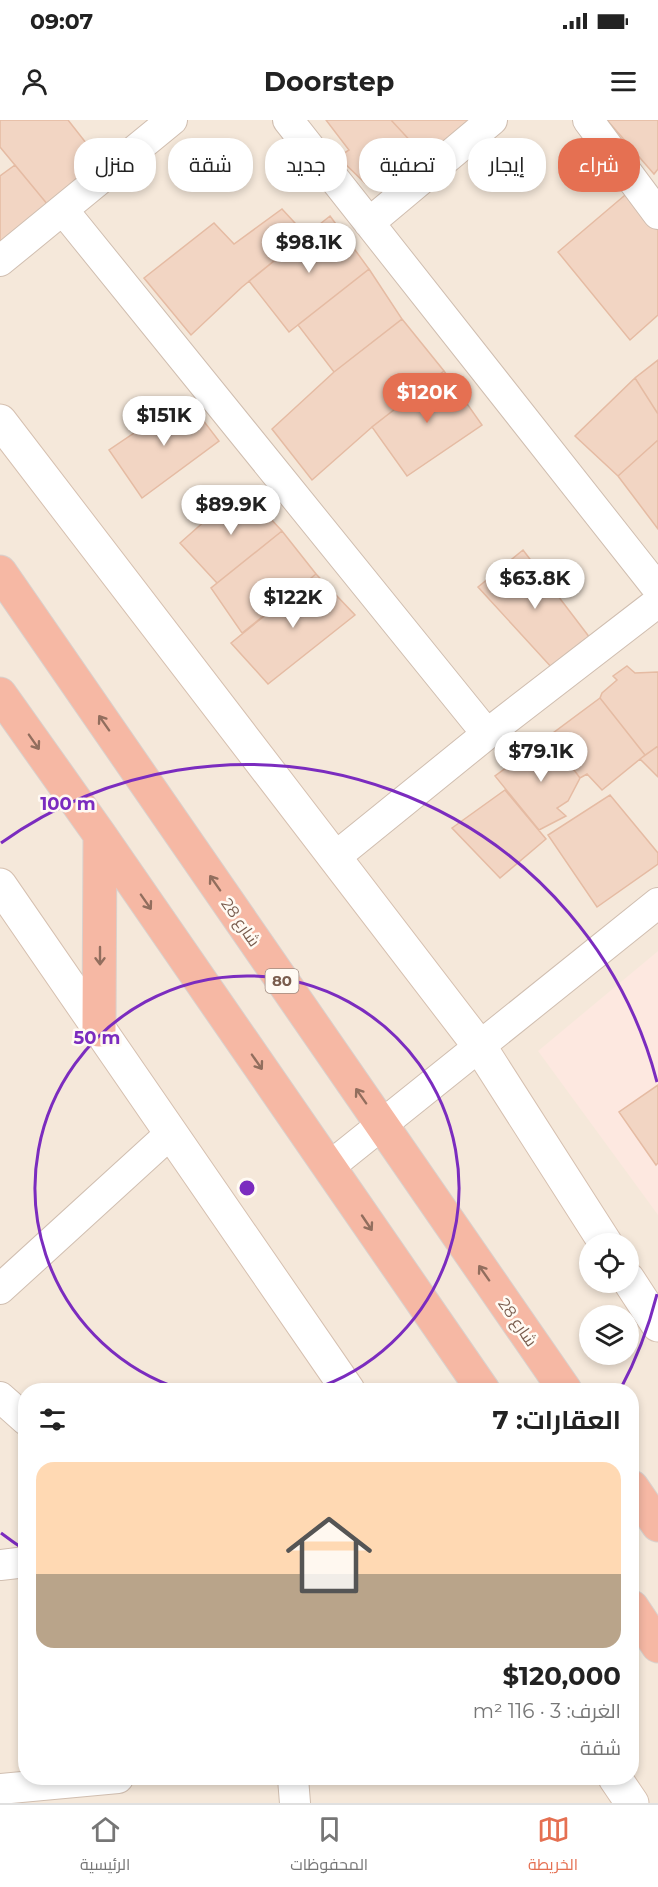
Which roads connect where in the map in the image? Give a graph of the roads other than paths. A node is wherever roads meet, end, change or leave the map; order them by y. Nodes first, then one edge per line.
1 (172, 120) edge
2 (288, 120) edge
3 (492, 120) edge
4 (588, 120) edge
5 (63, 210) junction
6 (658, 214) edge
7 (369, 223) junction
8 (0, 261) edge
9 (0, 420) edge
10 (0, 572) edge
11 (658, 589) edge
12 (658, 602) edge
13 (0, 694) edge
14 (488, 734) junction
15 (100, 835) junction
16 (334, 858) junction
17 (2, 891) edge
18 (658, 903) edge
19 (99, 1030) junction
20 (480, 1047) junction
21 (381, 1125) junction
22 (171, 1133) junction
23 (329, 1167) junction
24 (599, 1233) edge
25 (0, 1289) edge
26 (637, 1293) edge
27 (658, 1325) edge
28 (343, 1383) edge
29 (478, 1383) edge
30 (560, 1383) edge
31 (0, 1397) edge
32 (18, 1413) edge
33 (639, 1496) edge
34 (658, 1525) edge
35 (18, 1563) edge
36 (0, 1565) edge
37 (639, 1618) edge
38 (658, 1646) edge
39 (82, 1785) edge
40 (294, 1785) edge
41 (620, 1785) edge
42 (67, 1788) edge
43 (0, 1789) edge
44 (295, 1803) edge
45 (632, 1803) edge

1 - 5 street
2 - 7 street
3 - 7 street
4 - 6 street
5 - 8 street
5 - 14 street
7 - 11 street
9 - 16 main road
21 -> 10 highway, شارع 28 / 80
12 - 14 street
13 -> 15 highway
14 - 16 street
15 -> 19 highway
15 -> 23 highway
16 - 20 main road
17 - 19 main road
18 - 20 street
19 - 22 main road
20 - 21 street
20 - 24 main road
21 - 23 street
30 -> 21 highway, شارع 28 / 80
22 - 25 street
22 - 28 main road
23 -> 29 highway
26 - 27 main road
31 - 32 street
33 - 34 highway
35 - 36 street
37 - 38 highway
39 - 42 street
40 - 44 street
41 - 45 main road
42 - 43 street

